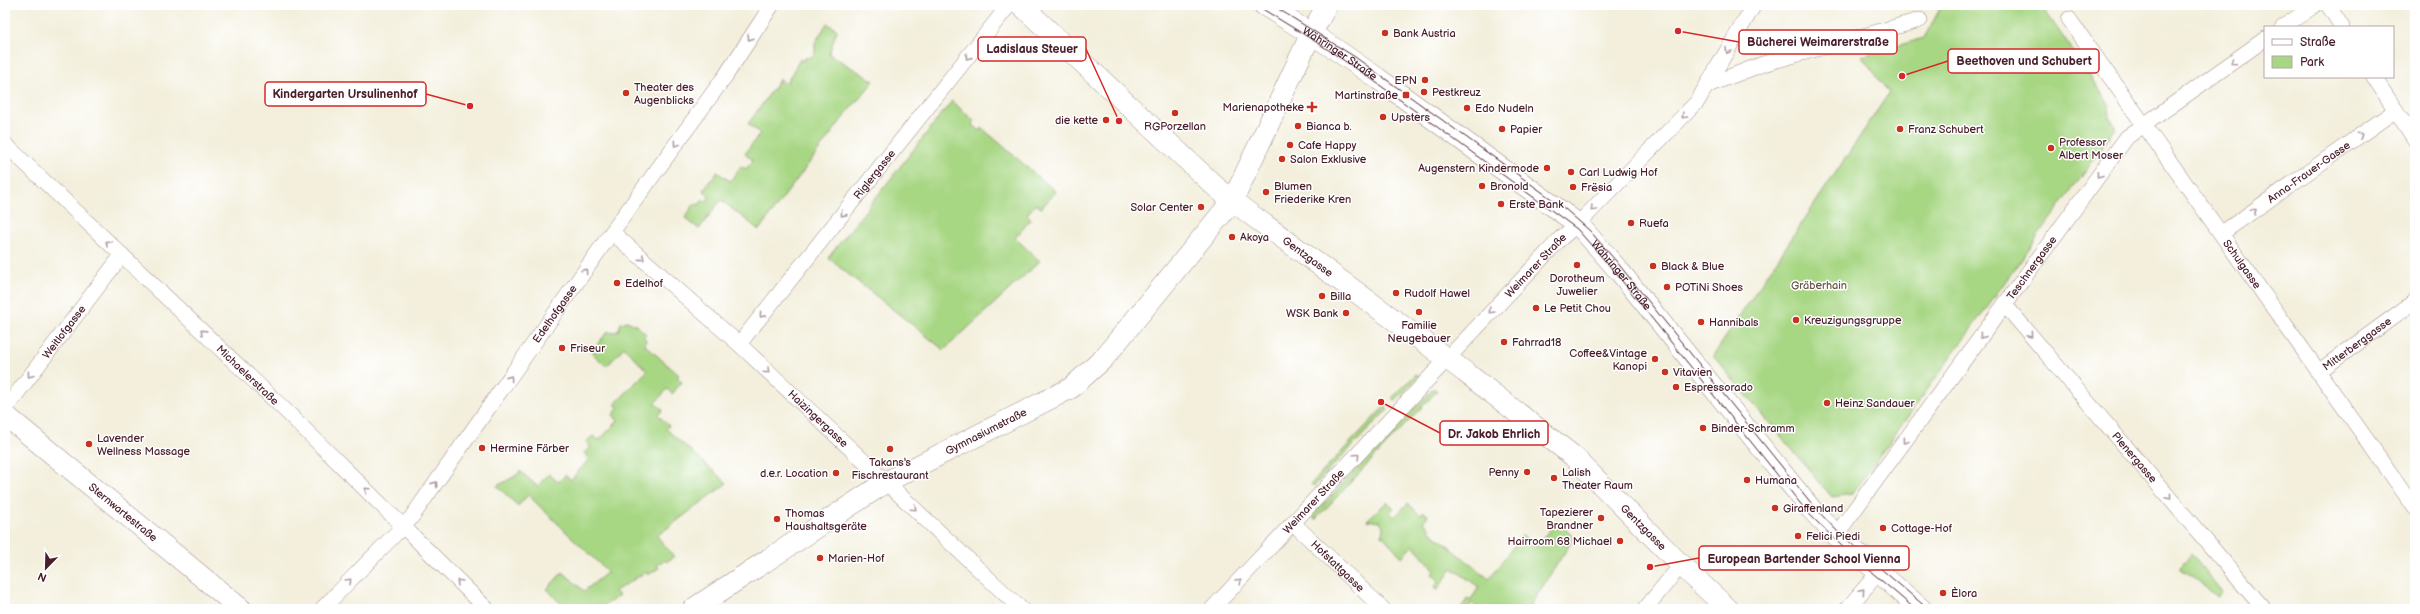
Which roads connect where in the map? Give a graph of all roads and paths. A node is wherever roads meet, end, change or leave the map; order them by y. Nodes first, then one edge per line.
1 (772, 5) edge
2 (1009, 5) edge
3 (1021, 5) edge
4 (1264, 5) edge
5 (1327, 5) edge
6 (1754, 5) edge
7 (2315, 5) edge
8 (2328, 5) edge
9 (2069, 19) dead end
10 (1920, 20) dead end
11 (2284, 26) edge
12 (2341, 26) edge
13 (1311, 34) junction
14 (2264, 41) edge
15 (2375, 78) edge
16 (1708, 85) junction
17 (2396, 110) junction
18 (2143, 125) junction
19 (2415, 140) edge
20 (5, 144) edge
21 (1233, 200) junction
22 (1578, 224) junction
23 (612, 232) junction
24 (2222, 233) junction
25 (122, 255) junction
26 (2415, 301) edge
27 (2005, 305) junction
28 (739, 344) junction
29 (1448, 359) junction
30 (2318, 372) junction
31 (5, 408) edge
32 (5, 415) edge
33 (886, 482) junction
34 (2415, 508) edge
35 (1293, 523) junction
36 (404, 526) junction
37 (1836, 535) junction
38 (1681, 565) junction
39 (1878, 573) junction
40 (706, 606) edge
41 (241, 609) edge
42 (322, 609) edge
43 (487, 609) edge
44 (1021, 609) edge
45 (1212, 609) edge
46 (1383, 609) edge
47 (1645, 609) edge
48 (1728, 609) edge
49 (1847, 609) edge
50 (1921, 609) edge
51 (2264, 609) edge

1 -> 23 street, Edelhofgasse
2 -> 28 street, Riglergasse
3 - 21 main road, Gentzgasse
4 - 13 main road, Währinger Straße
5 - 13 main road
6 -> 16 street, Weimarer Straße
7 - 11 street
8 - 12 street
9 - 18 street, Schulgasse
10 - 16 street
13 - 21 main road
13 - 22 main road, Währinger Straße
14 -> 18 street, Teschnergasse
15 - 17 street
16 -> 22 street, Weimarer Straße
17 - 19 street
24 -> 17 street, Anna-Frauer-Gasse
18 - 24 street, Schulgasse
18 -> 27 street, Teschnergasse
25 -> 20 street, Michaelerstraße
21 - 29 main road, Gentzgasse
21 - 33 main road, Gymnasiumstraße
22 -> 29 street, Weimarer Straße
22 - 37 main road, Währinger Straße
23 -> 28 street, Haizingergasse
36 -> 23 street, Edelhofgasse
24 - 30 street, Schulgasse
25 -> 31 street, Weitlofgasse
36 -> 25 street, Michaelerstraße
26 - 30 street, Mitterberggasse
27 -> 37 street, Teschnergasse
27 -> 51 street, Plenergasse
28 -> 33 street, Haizingergasse
35 -> 29 street, Weimarer Straße
29 - 38 main road, Gentzgasse
30 - 34 street, Schulgasse
32 - 41 main road, Sternwartestraße
33 - 40 main road, Gymnasiumstraße
33 -> 44 street, Haizingergasse
45 -> 35 street, Weimarer Straße
35 - 46 street, Hofstattgasse
42 -> 36 street, Edelhofgasse
43 -> 36 street, Michaelerstraße
37 - 39 main road, Währinger Straße
38 - 47 street
38 - 48 main road, Gentzgasse
49 -> 39 street
39 - 50 main road, Währinger Straße

